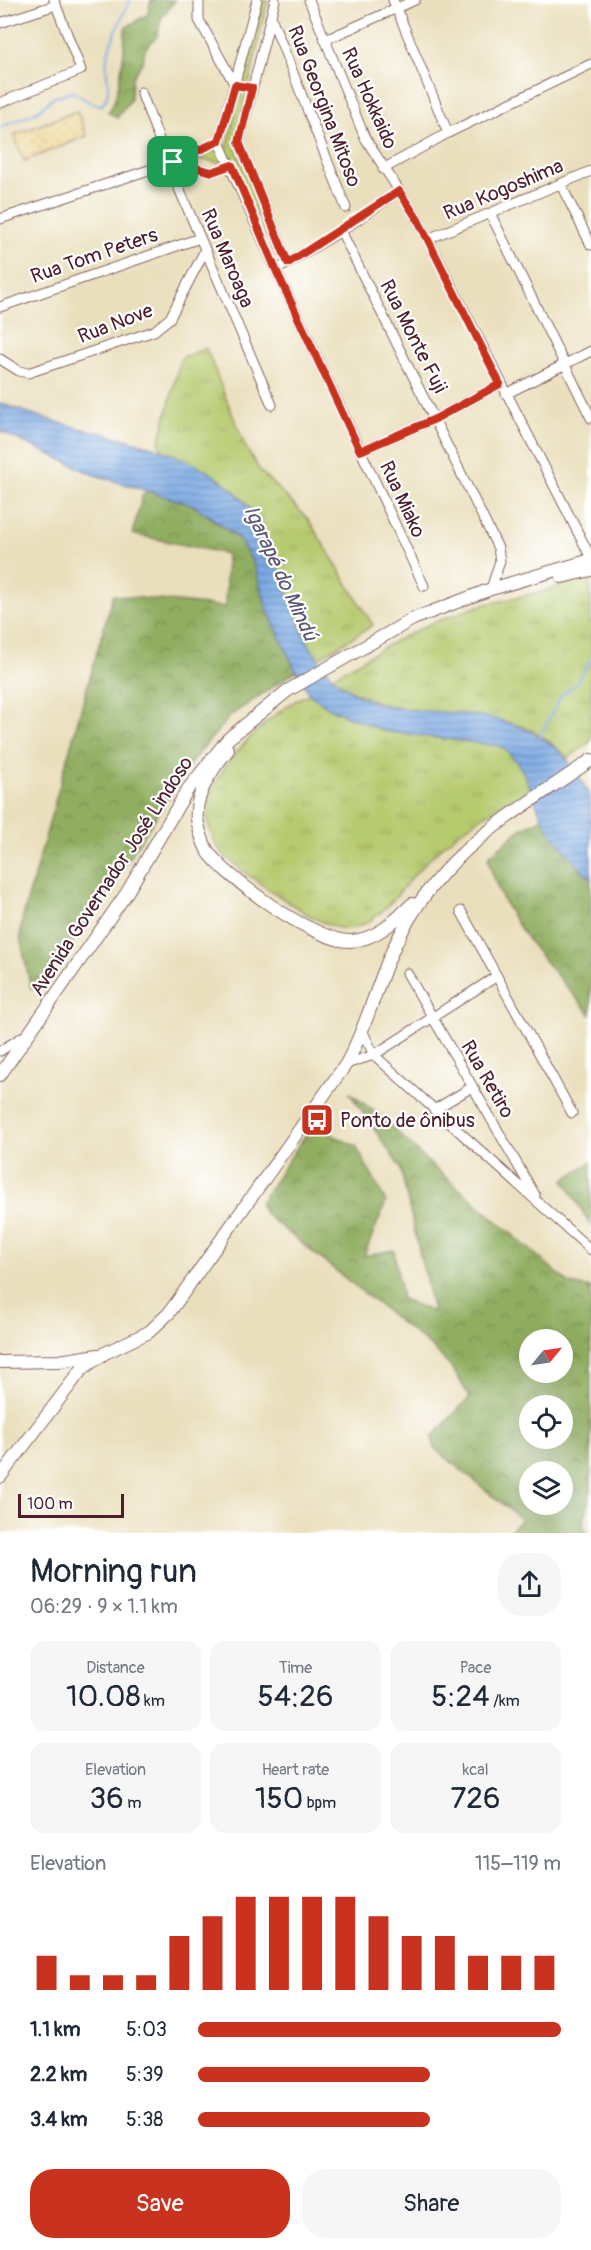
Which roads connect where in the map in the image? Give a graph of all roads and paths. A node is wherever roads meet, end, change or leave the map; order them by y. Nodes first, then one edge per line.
1 (199, 0) edge
2 (257, 0) edge
3 (275, 0) edge
4 (309, 0) edge
5 (415, 0) edge
6 (55, 3) edge
7 (395, 4) edge
8 (271, 17) junction
9 (0, 23) edge
10 (325, 40) junction
11 (591, 64) edge
12 (235, 85) junction
13 (252, 88) junction
14 (141, 92) dead end
15 (0, 103) edge
16 (448, 133) junction
17 (219, 141) junction
18 (170, 162) junction
19 (232, 165) junction
20 (383, 169) junction
21 (591, 171) edge
22 (561, 185) junction
23 (399, 191) junction
24 (346, 208) dead end
25 (490, 215) junction
26 (0, 219) edge
27 (341, 231) junction
28 (200, 238) junction
29 (428, 239) junction
30 (591, 245) edge
31 (205, 250) junction
32 (288, 263) junction
33 (276, 270) junction
34 (0, 307) edge
35 (591, 351) edge
36 (0, 359) edge
37 (565, 364) junction
38 (500, 384) junction
39 (506, 394) junction
40 (272, 405) dead end
41 (591, 418) edge
42 (435, 419) junction
43 (360, 451) junction
44 (590, 553) edge
45 (591, 570) edge
46 (537, 576) junction
47 (424, 586) dead end
48 (491, 589) junction
49 (260, 711) junction
50 (591, 760) edge
51 (428, 888) junction
52 (461, 911) dead end
53 (407, 974) dead end
54 (497, 976) junction
55 (432, 1017) junction
56 (31, 1032) junction
57 (363, 1032) junction
58 (0, 1051) edge
59 (374, 1055) junction
60 (346, 1064) junction
61 (0, 1075) edge
62 (472, 1087) junction
63 (434, 1110) junction
64 (572, 1113) dead end
65 (539, 1202) junction
66 (591, 1250) edge
67 (105, 1353) junction
68 (2, 1362) edge
69 (0, 1478) edge

1 - 12 street
2 - 12 street
3 - 8 street
4 - 10 street, Rua Hokkaido
5 - 7 street
6 - 9 street
6 - 15 street
7 - 10 street
7 - 16 street
8 - 13 street
8 - 24 street, Rua Georgina Mitoso
10 - 20 street, Rua Hokkaido
11 - 16 street
12 - 13 street
12 - 17 street
13 - 32 street
14 - 18 street, Rua Maroaga
16 - 20 street
17 - 18 street
17 - 19 street, Rua Miako
18 - 19 street
18 - 26 street
18 - 28 street, Rua Maroaga
19 - 33 street, Rua Miako
20 - 23 street, Rua Hokkaido
21 - 22 street, Rua Kogoshima
22 - 25 street, Rua Kogoshima
22 - 30 street
23 - 27 street
23 - 29 street, Rua Hokkaido
25 - 29 street, Rua Kogoshima
25 - 37 street
27 - 32 street
27 - 42 street, Rua Monte Fuji
28 - 31 street, Rua Maroaga
28 - 34 street, Rua Tom Peters
29 - 38 street, Rua Hokkaido
31 - 36 street, Rua Nove
31 - 40 street, Rua Maroaga
32 - 33 street
33 - 43 street, Rua Miako
35 - 37 street
37 - 39 street
37 - 41 street
38 - 39 street, Rua Hokkaido
38 - 42 street
39 - 44 street, Rua Hokkaido
42 - 43 street
42 - 48 street, Rua Monte Fuji
43 - 47 street, Rua Miako
44 - 46 main road, Avenida Governador José Lindoso
45 - 46 main road
46 - 48 main road, Avenida Governador José Lindoso
48 - 49 main road, Avenida Governador José Lindoso
49 - 51 main road
49 - 56 main road, Avenida Governador José Lindoso
50 - 51 main road
51 - 57 main road
52 - 54 street
53 - 55 street, Rua Retiro
54 - 55 street
54 - 64 street
55 - 59 street
55 - 62 street, Rua Retiro
56 - 58 street
56 - 61 main road, Avenida Governador José Lindoso
57 - 59 street
57 - 60 main road
59 - 60 street
59 - 63 street
60 - 67 main road
62 - 63 street
62 - 65 street, Rua Retiro
63 - 65 street
65 - 66 street
67 - 68 main road
67 - 69 main road

